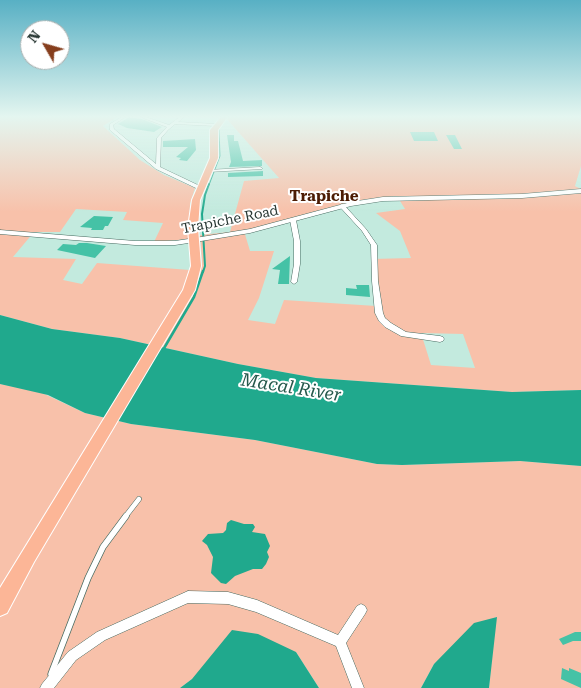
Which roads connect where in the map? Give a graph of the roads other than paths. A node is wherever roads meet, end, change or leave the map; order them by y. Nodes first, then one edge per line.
1 (135, 148) edge
2 (157, 148) edge
3 (214, 148) edge
4 (158, 168) junction
5 (260, 168) dead end
6 (208, 170) junction
7 (200, 188) junction
8 (581, 191) edge
9 (342, 206) junction
10 (293, 220) junction
11 (0, 232) edge
12 (195, 240) junction
13 (294, 282) dead end
14 (440, 339) dead end
15 (139, 499) dead end
16 (0, 606) edge
17 (360, 610) dead end
18 (340, 642) junction
19 (46, 688) edge
20 (358, 688) edge

1 - 4 street
2 - 4 street
3 - 6 highway
4 - 7 street
5 - 6 street
6 - 7 highway
7 - 12 highway
8 - 9 street, Trapiche Road
9 - 10 street, Trapiche Road
9 - 14 street
10 - 12 street, Trapiche Road
10 - 13 street
11 - 12 street, Trapiche Road
12 - 16 highway
15 - 19 lane
17 - 18 street
18 - 19 street
18 - 20 street

